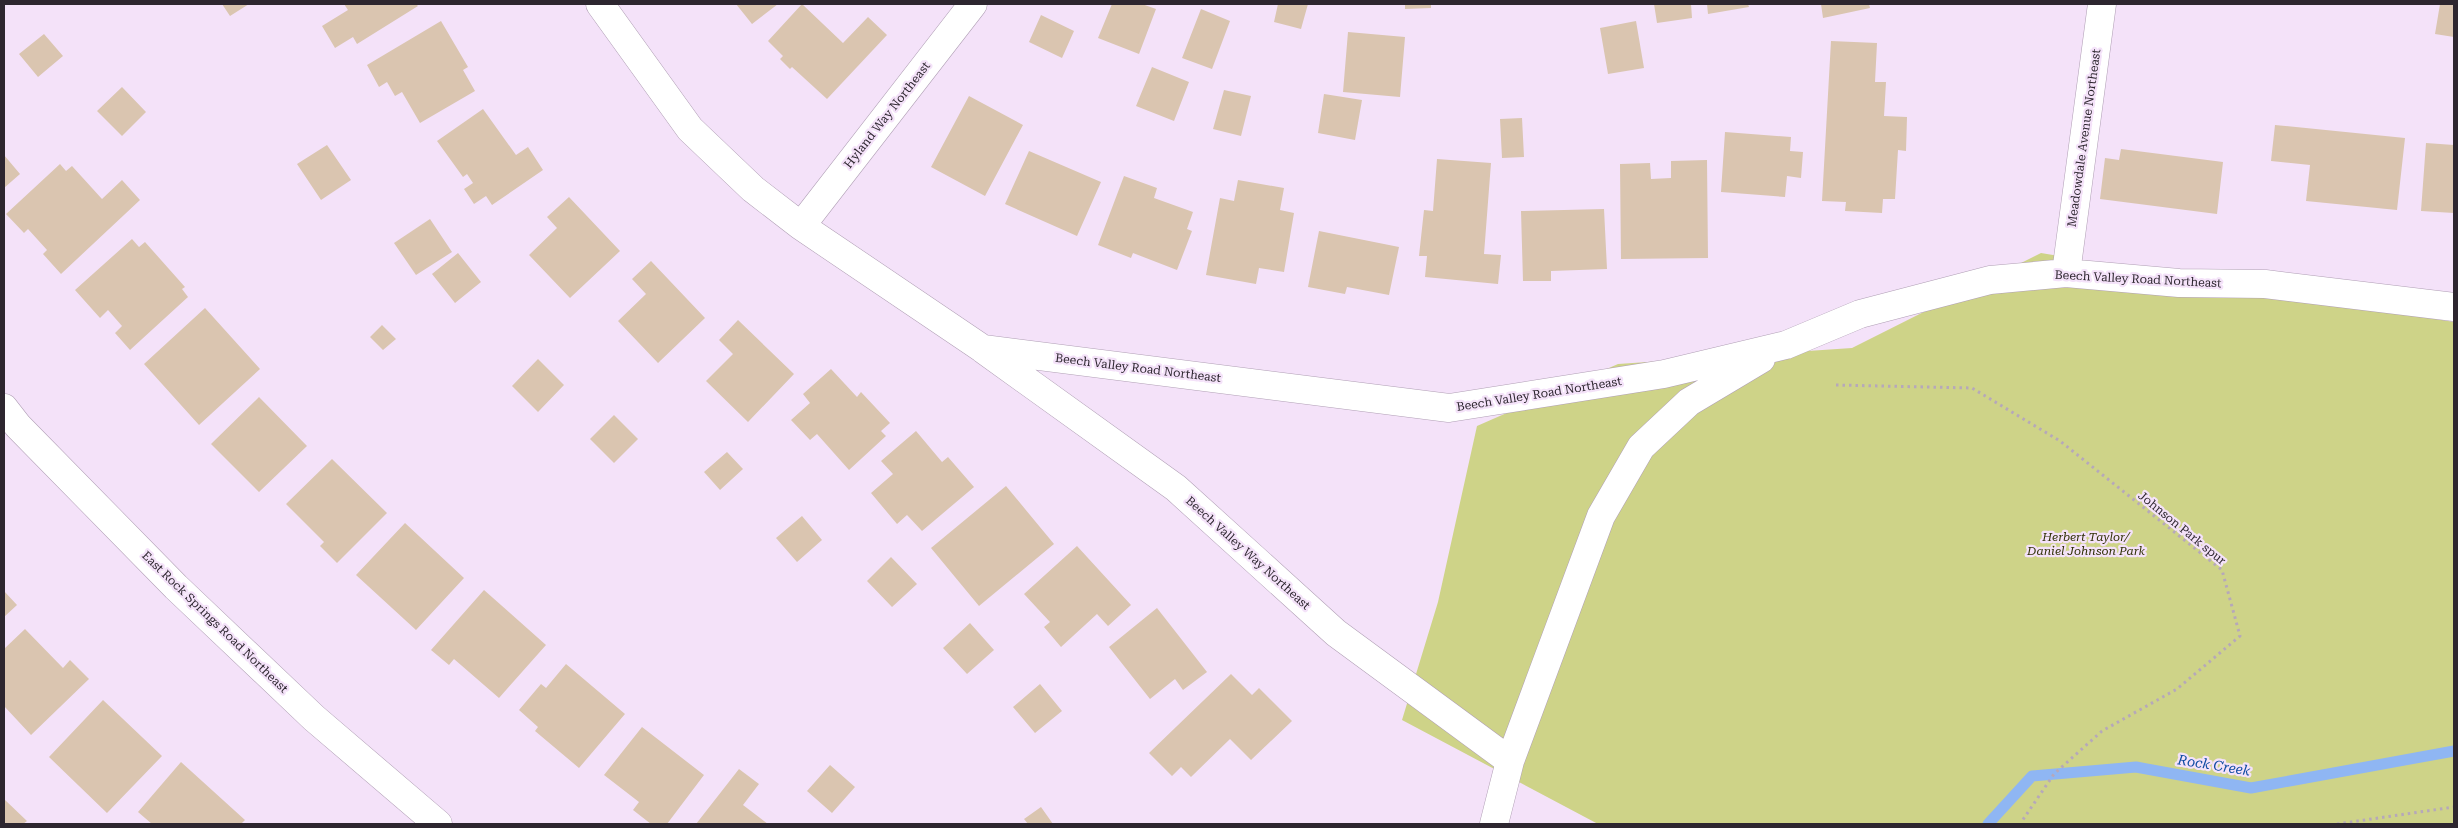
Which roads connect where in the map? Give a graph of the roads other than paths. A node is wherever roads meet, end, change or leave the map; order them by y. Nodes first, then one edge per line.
1 (600, 4) edge
2 (973, 4) edge
3 (2102, 4) edge
4 (801, 226) junction
5 (2066, 273) junction
6 (2454, 307) edge
7 (1786, 345) junction
8 (983, 349) junction
9 (4, 408) edge
10 (1510, 760) junction
11 (438, 824) edge
12 (1494, 824) edge

1 - 4 street, Beech Valley Road Northeast
2 - 4 street, Hyland Way Northeast
3 - 5 street, Meadowdale Avenue Northeast
4 - 8 street, Beech Valley Road Northeast
5 - 6 street, Beech Valley Road Northeast
5 - 7 street, Beech Valley Road Northeast
7 - 8 street, Beech Valley Road Northeast
7 - 10 street
8 - 10 street, Beech Valley Way Northeast
9 - 11 street, East Rock Springs Road Northeast
10 - 12 street

